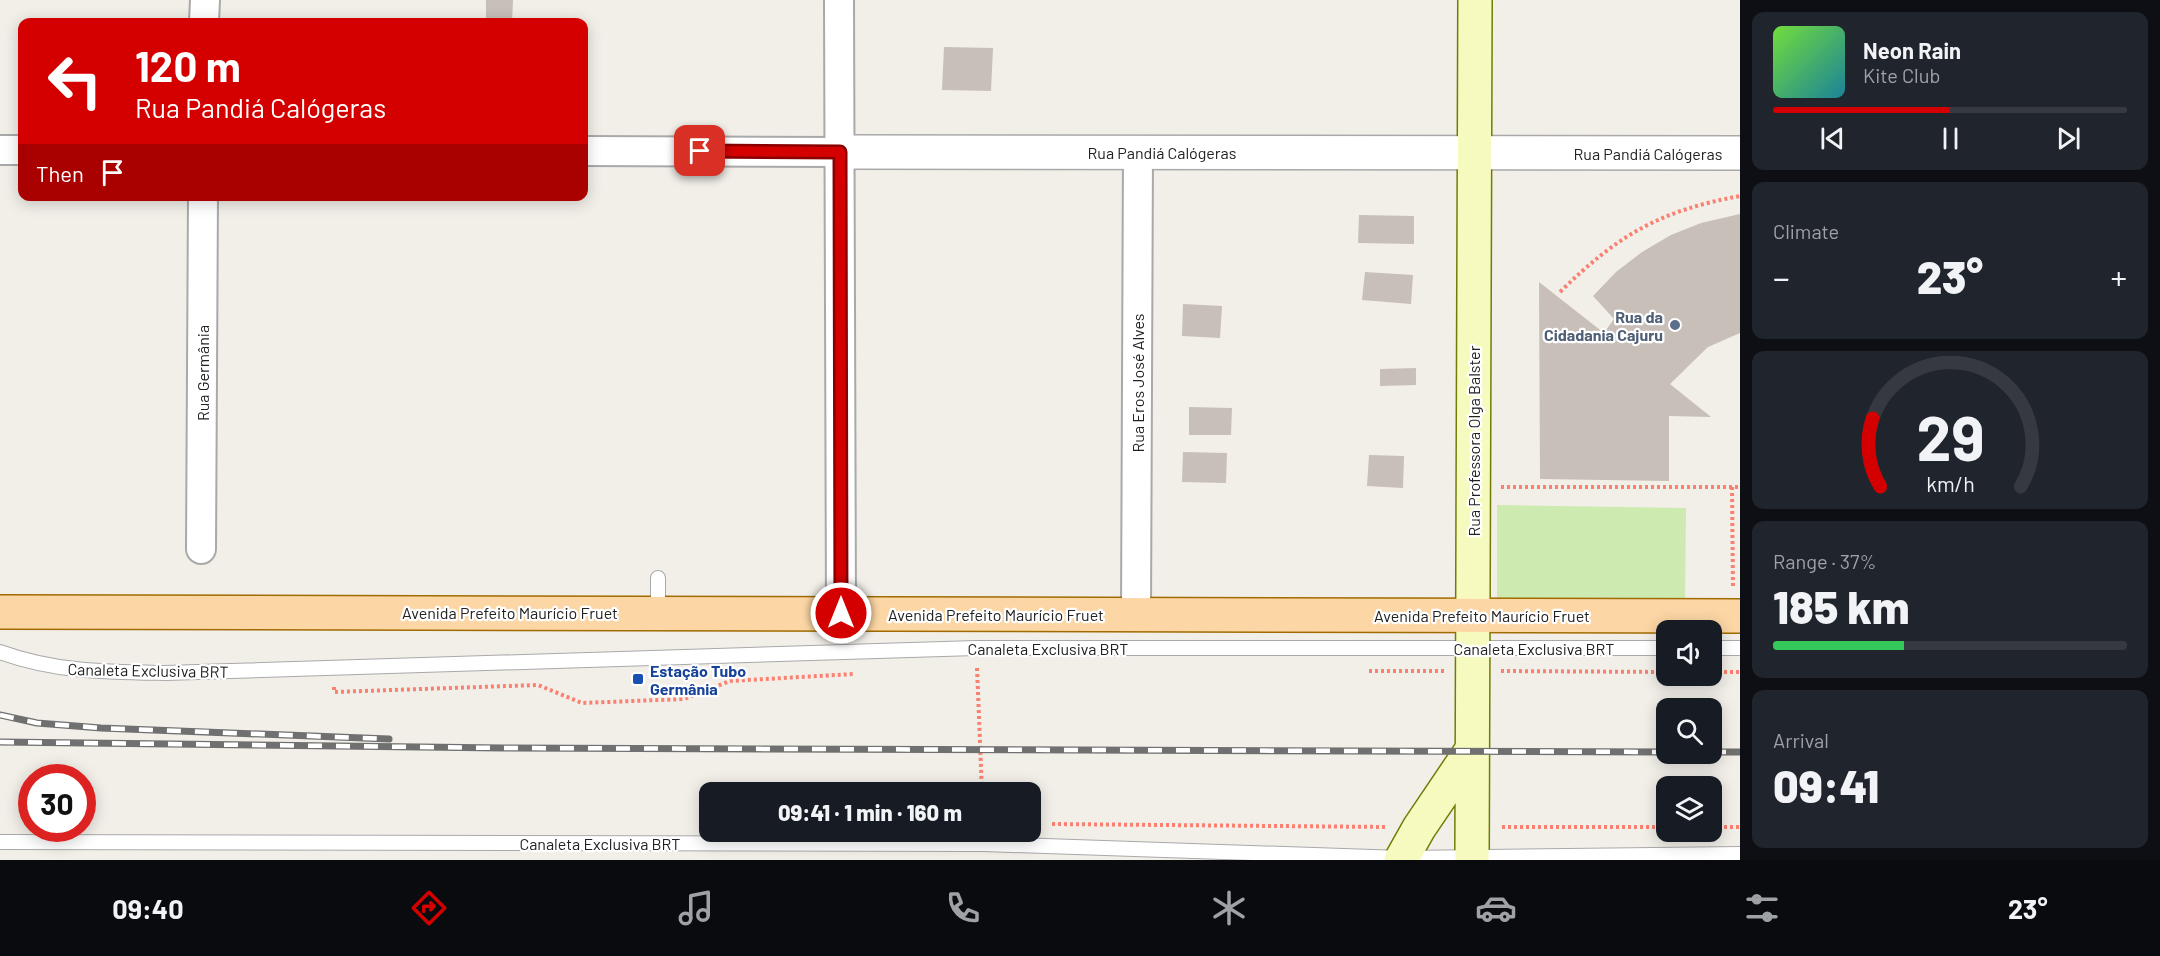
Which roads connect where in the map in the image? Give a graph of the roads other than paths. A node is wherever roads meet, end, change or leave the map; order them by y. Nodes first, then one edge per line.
1 (205, 0) edge
2 (839, 0) edge
3 (1475, 0) edge
4 (204, 18) edge
5 (0, 150) edge
6 (18, 150) edge
7 (588, 151) edge
8 (840, 152) junction
9 (1138, 152) junction
10 (1474, 153) junction
11 (1740, 153) edge
12 (203, 201) edge
13 (201, 549) dead end
14 (658, 578) dead end
15 (8, 610) edge
16 (658, 613) junction
17 (841, 613) junction
18 (1136, 614) junction
19 (1473, 615) junction
20 (1736, 616) edge
21 (1722, 648) edge
22 (1740, 648) edge
23 (1656, 649) edge
24 (0, 651) edge
25 (1473, 659) junction
26 (1472, 751) junction
27 (0, 842) edge
28 (1472, 848) edge
29 (1740, 854) edge
30 (1401, 859) edge

1 - 4 street
2 - 8 street
3 - 10 main road, Rua Professora Olga Balster
5 - 6 street
7 - 8 street, Rua Pandiá Calógeras
8 - 9 street, Rua Pandiá Calógeras
8 - 17 street
9 - 10 street, Rua Pandiá Calógeras
9 - 18 street, Rua Eros José Alves
10 - 11 street, Rua Pandiá Calógeras
10 - 19 main road, Rua Professora Olga Balster
12 - 13 street, Rua Germânia
14 - 16 lane
15 - 16 main road, Avenida Prefeito Maurício Fruet
16 - 17 main road, Avenida Prefeito Maurício Fruet
17 - 18 main road, Avenida Prefeito Maurício Fruet
18 - 19 main road, Avenida Prefeito Maurício Fruet
19 - 20 main road, Avenida Prefeito Maurício Fruet
19 - 25 main road, Rua Professora Olga Balster
21 - 22 lane
23 - 25 lane, Canaleta Exclusiva BRT
24 - 25 lane, Canaleta Exclusiva BRT
25 - 26 main road, Rua Professora Olga Balster
26 - 28 main road, Rua Professora Olga Balster
26 - 30 main road
27 - 30 lane, Canaleta Exclusiva BRT
28 - 29 lane, Canaleta Exclusiva BRT
28 - 30 lane, Canaleta Exclusiva BRT

